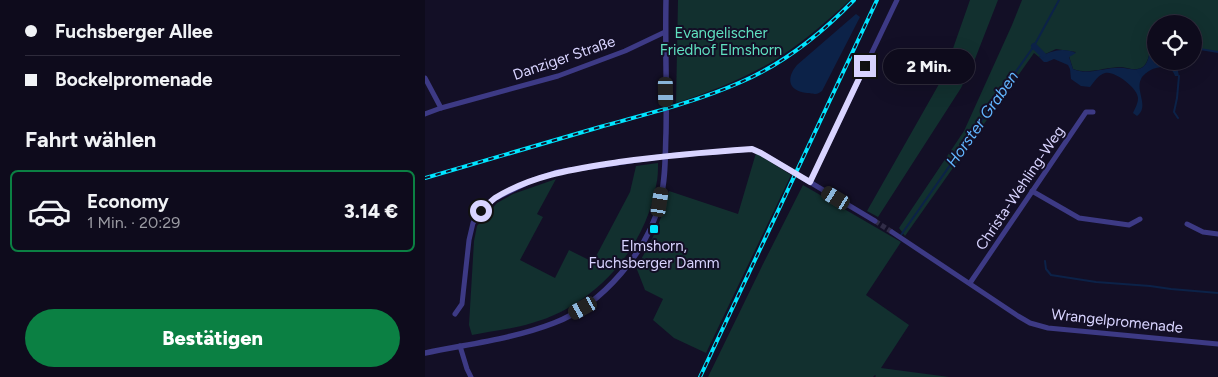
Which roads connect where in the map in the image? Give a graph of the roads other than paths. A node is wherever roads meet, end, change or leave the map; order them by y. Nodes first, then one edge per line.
1 (666, 0) edge
2 (897, 0) edge
3 (665, 32) junction
4 (425, 78) edge
5 (441, 108) junction
6 (1093, 112) dead end
7 (425, 114) edge
8 (665, 156) junction
9 (810, 182) junction
10 (1032, 190) junction
11 (1139, 219) dead end
12 (875, 221) tunnel mouth
13 (1187, 224) dead end
14 (892, 232) tunnel mouth
15 (1218, 234) edge
16 (970, 283) junction
17 (455, 314) dead end
18 (1218, 344) edge
19 (460, 346) junction
20 (425, 353) edge
21 (471, 377) edge

1 - 3 street
2 - 9 street
3 - 5 street, Danziger Straße
3 - 8 street
4 - 5 street
5 - 7 street, Danziger Straße
6 - 10 street, Christa-Wehling-Weg
8 - 9 street
8 - 17 street
8 - 19 street
9 - 12 street
10 - 11 street
10 - 16 street, Christa-Wehling-Weg
13 - 15 street
14 - 16 street, Wrangelpromenade
16 - 18 street, Wrangelpromenade
19 - 20 street
19 - 21 street

